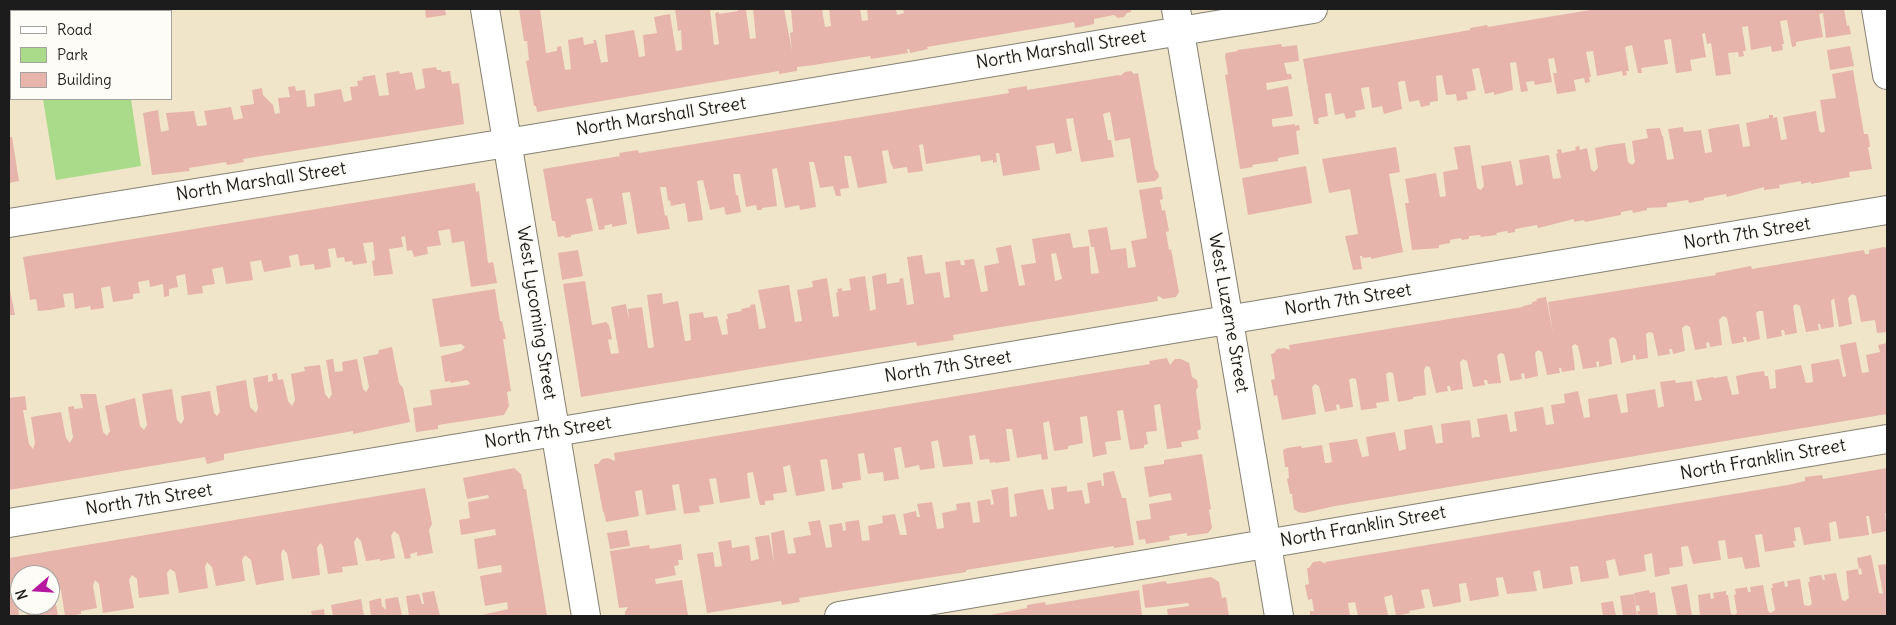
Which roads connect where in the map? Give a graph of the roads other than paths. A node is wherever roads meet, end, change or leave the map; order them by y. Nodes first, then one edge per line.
1 (485, 9) edge
2 (1313, 9) edge
3 (1876, 9) edge
4 (1178, 20) edge
5 (1887, 75) edge
6 (508, 143) junction
7 (1887, 210) edge
8 (9, 223) edge
9 (1229, 320) junction
10 (556, 432) junction
11 (1887, 439) edge
12 (9, 523) edge
13 (1267, 543) junction
14 (586, 616) edge
15 (839, 616) edge
16 (1279, 616) edge

1 - 6 street, West Lycoming Street
2 - 4 street, North Marshall Street
3 - 5 street
4 - 6 street, North Marshall Street
4 - 9 street, West Luzerne Street
6 - 8 street, North Marshall Street
6 - 10 street, West Lycoming Street
7 - 9 street, North 7th Street
9 - 10 street, North 7th Street
9 - 13 street, West Luzerne Street
10 - 12 street, North 7th Street
10 - 14 street, West Lycoming Street
11 - 13 street, North Franklin Street
13 - 15 street, North Franklin Street
13 - 16 street, West Luzerne Street

